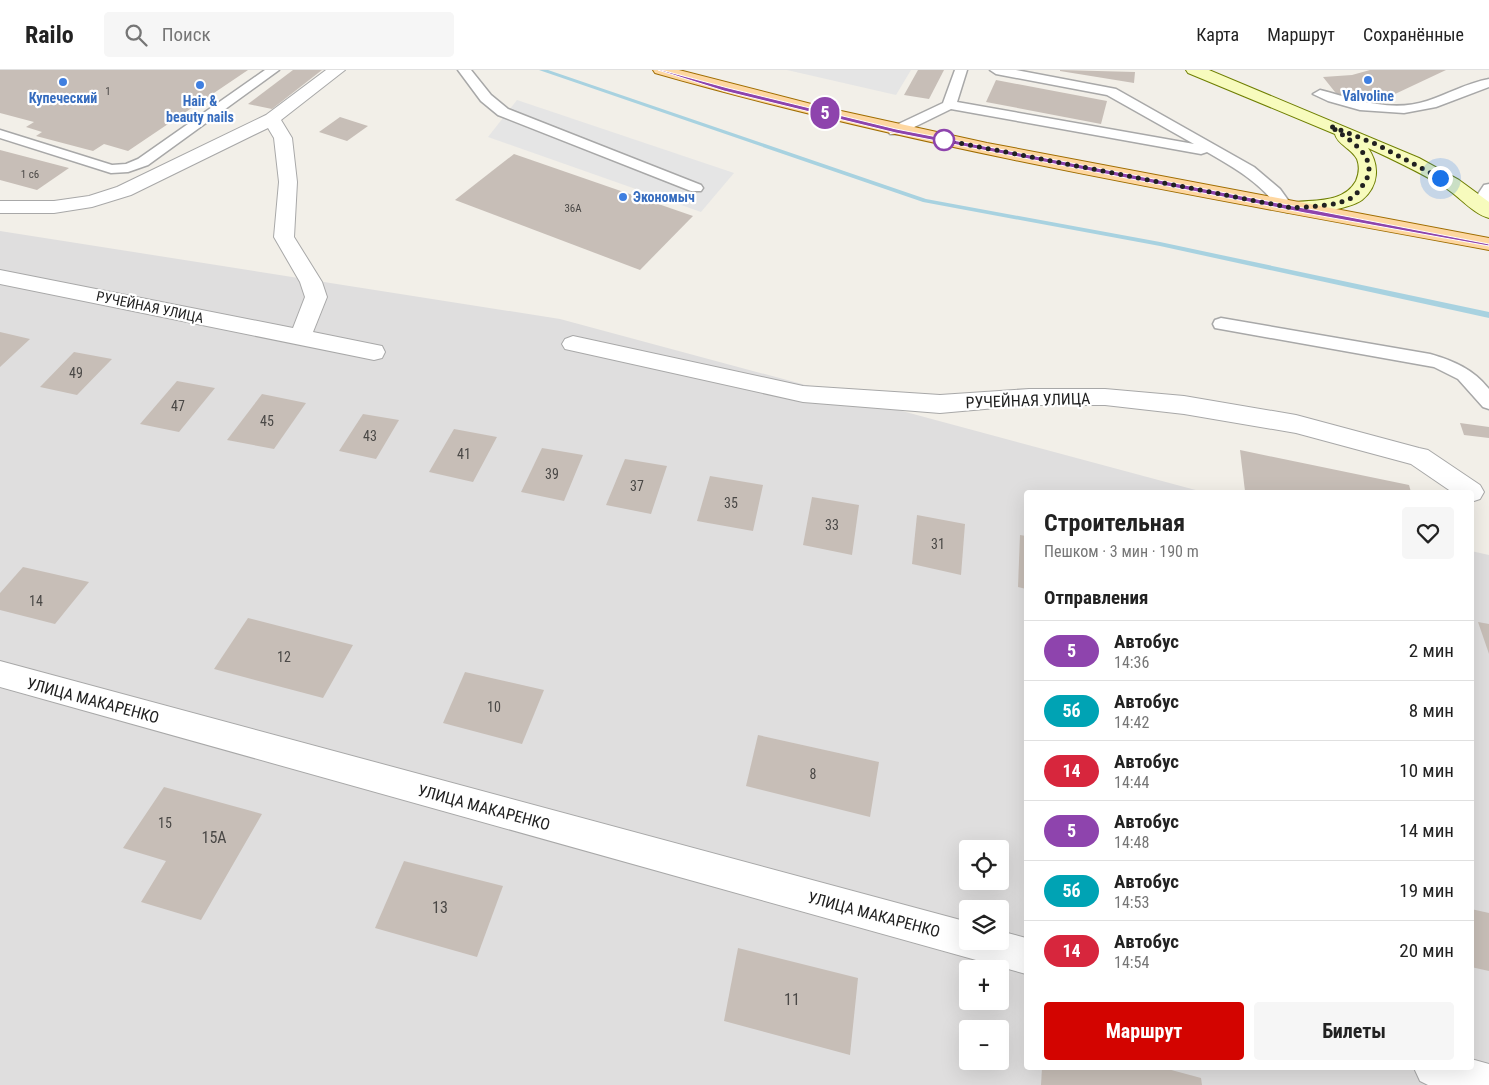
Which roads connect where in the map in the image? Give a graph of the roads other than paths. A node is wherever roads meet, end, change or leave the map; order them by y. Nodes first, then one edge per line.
1 (273, 70) edge
2 (337, 70) edge
3 (464, 70) edge
4 (661, 70) edge
5 (961, 70) edge
6 (996, 70) edge
7 (1194, 70) edge
8 (1489, 83) edge
9 (1320, 94) dead end
10 (949, 104) junction
11 (272, 119) junction
12 (1330, 126) junction
13 (896, 131) junction
14 (0, 134) edge
15 (1216, 153) junction
16 (696, 188) dead end
17 (1489, 188) edge
18 (1486, 206) edge
19 (0, 207) edge
20 (1288, 207) junction
21 (1489, 244) edge
22 (0, 277) edge
23 (1221, 324) dead end
24 (300, 338) junction
25 (573, 344) dead end
26 (374, 352) dead end
27 (1489, 402) edge
28 (1468, 490) edge
29 (1474, 494) edge
30 (1489, 504) edge
31 (0, 674) edge
32 (959, 938) edge
33 (1005, 950) edge
34 (1024, 955) edge
35 (1440, 1070) edge
36 (1489, 1083) edge

1 - 14 lane
2 - 11 street
3 - 16 lane
4 - 13 main road
5 - 10 lane
6 - 15 lane
7 - 12 main road
8 - 9 lane
10 - 13 lane
10 - 15 lane
11 - 19 street
11 - 24 street
12 - 18 main road
12 - 20 main road
13 - 20 main road
15 - 20 lane
17 - 18 lane
20 - 21 main road
22 - 24 street, РУЧЕЙНАЯ УЛИЦА
23 - 27 lane
24 - 26 street, РУЧЕЙНАЯ УЛИЦА
25 - 28 street, РУЧЕЙНАЯ УЛИЦА
29 - 30 street, РУЧЕЙНАЯ УЛИЦА
31 - 32 street, УЛИЦА МАКАРЕНКО
33 - 34 street
35 - 36 street

